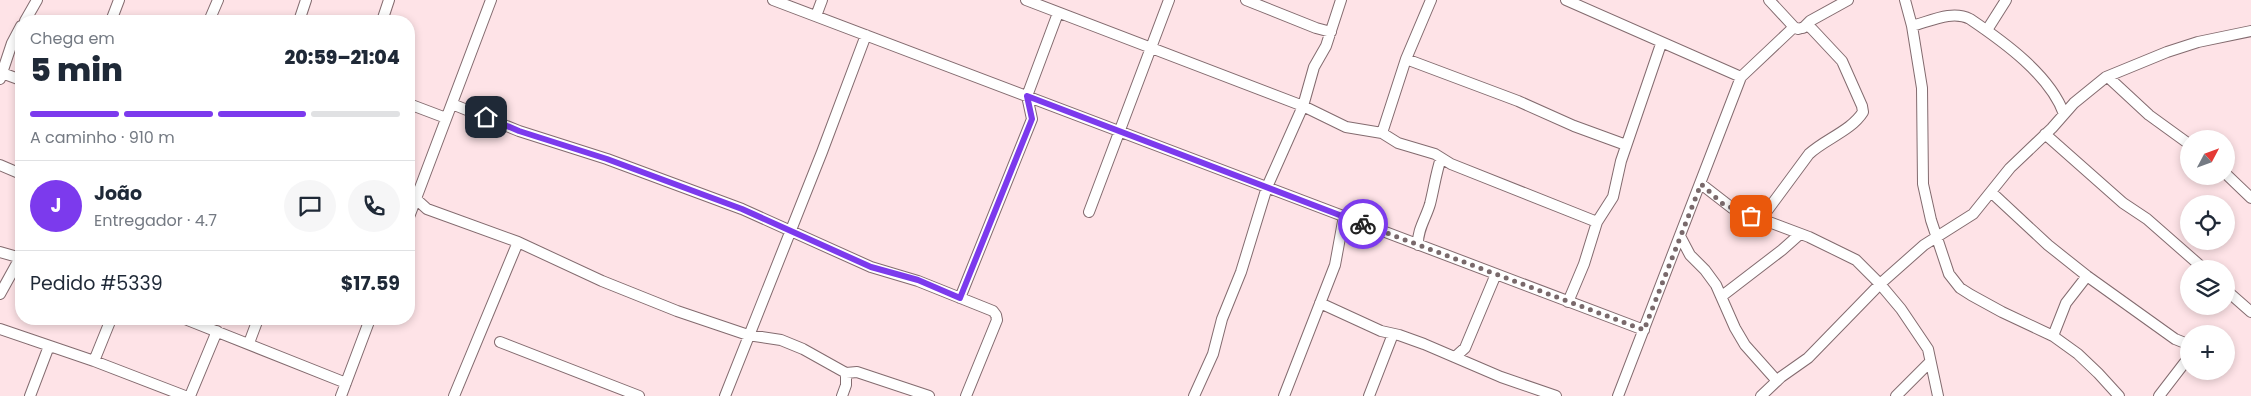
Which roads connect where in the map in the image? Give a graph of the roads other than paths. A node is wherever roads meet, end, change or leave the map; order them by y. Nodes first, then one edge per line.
1 (36, 0) edge
2 (119, 0) edge
3 (218, 0) edge
4 (306, 0) edge
5 (389, 0) edge
6 (491, 0) edge
7 (774, 0) edge
8 (822, 0) edge
9 (1026, 0) edge
10 (1170, 0) edge
11 (1246, 0) edge
12 (1341, 0) edge
13 (1431, 0) edge
14 (1566, 0) edge
15 (1592, 0) edge
16 (1769, 0) edge
17 (1848, 0) edge
18 (1905, 0) edge
19 (2006, 0) edge
20 (1260, 2) edge
21 (1581, 7) junction
22 (1058, 13) junction
23 (1594, 13) junction
24 (28, 15) edge
25 (113, 15) edge
26 (212, 15) edge
27 (301, 15) edge
28 (384, 15) edge
29 (816, 16) junction
30 (1912, 26) junction
31 (1799, 27) junction
32 (1988, 30) junction
33 (1330, 32) junction
34 (866, 35) junction
35 (2250, 35) edge
36 (15, 37) edge
37 (1662, 44) junction
38 (1150, 48) junction
39 (1406, 60) junction
40 (1, 76) edge
41 (1741, 77) junction
42 (2108, 77) junction
43 (15, 79) edge
44 (1027, 96) junction
45 (2060, 101) junction
46 (2074, 103) junction
47 (452, 104) junction
48 (415, 106) edge
49 (1303, 106) junction
50 (2064, 114) junction
51 (446, 118) junction
52 (1120, 132) junction
53 (1382, 133) junction
54 (2045, 134) junction
55 (2180, 137) edge
56 (1626, 145) junction
57 (1441, 158) junction
58 (0, 165) edge
59 (15, 171) edge
60 (2235, 183) edge
61 (1701, 184) junction
62 (1267, 187) junction
63 (1991, 192) junction
64 (417, 194) junction
65 (2251, 198) edge
66 (415, 200) edge
67 (428, 209) junction
68 (1089, 212) dead end
69 (415, 214) edge
70 (1344, 216) junction
71 (1761, 219) junction
72 (1597, 222) junction
73 (790, 230) junction
74 (1800, 234) junction
75 (1680, 236) junction
76 (1936, 236) junction
77 (1418, 240) junction
78 (518, 242) junction
79 (0, 252) edge
80 (1690, 255) junction
81 (15, 256) edge
82 (1670, 259) junction
83 (2194, 260) edge
84 (15, 268) edge
85 (1496, 274) junction
86 (2087, 276) junction
87 (1880, 284) junction
88 (0, 294) edge
89 (1722, 296) junction
90 (960, 298) junction
91 (2235, 298) edge
92 (1568, 302) junction
93 (1320, 304) junction
94 (2251, 312) edge
95 (109, 325) edge
96 (201, 325) edge
97 (256, 325) edge
98 (368, 325) edge
99 (0, 329) edge
100 (1644, 330) junction
101 (217, 331) junction
102 (1393, 334) junction
103 (748, 335) junction
104 (2052, 336) junction
105 (2180, 341) edge
106 (500, 342) dead end
107 (249, 344) junction
108 (49, 346) junction
109 (1465, 348) junction
110 (1455, 357) junction
111 (94, 361) junction
112 (1930, 362) junction
113 (1468, 363) junction
114 (2180, 369) edge
115 (846, 373) junction
116 (866, 376) junction
117 (1777, 381) junction
118 (346, 383) junction
119 (846, 385) junction
120 (1534, 392) edge
121 (180, 395) edge
122 (344, 395) edge
123 (1198, 395) edge
124 (30, 396) edge
125 (190, 396) edge
126 (454, 396) edge
127 (639, 396) edge
128 (724, 396) edge
129 (842, 396) edge
130 (929, 396) edge
131 (966, 396) edge
132 (1284, 396) edge
133 (1369, 396) edge
134 (1556, 396) edge
135 (1618, 396) edge
136 (1761, 396) edge
137 (1896, 396) edge
138 (1938, 396) edge
139 (2119, 396) edge
140 (2159, 396) edge

1 - 24 street
2 - 25 street
3 - 26 street
4 - 27 street
5 - 28 street
6 - 47 street
7 - 29 street
8 - 29 street
9 - 22 street
10 - 38 street
11 - 20 street
12 - 33 street
13 - 39 street
14 - 21 street
15 - 21 street
15 - 23 street
16 - 31 street
17 - 31 street
18 - 30 street
19 - 32 street
20 - 33 street
21 - 23 street
22 - 38 street
22 - 44 street
23 - 37 street
29 - 34 street
30 - 32 street
30 - 76 street
31 - 41 street
31 - 71 street
32 - 45 street
33 - 49 street
34 - 44 street
34 - 73 street
35 - 42 street
36 - 40 street
37 - 41 street
37 - 56 street
38 - 49 street
38 - 52 street
39 - 53 street
39 - 56 street
40 - 43 street
41 - 61 street
42 - 46 street
42 - 55 street
44 - 52 street
44 - 90 street
45 - 46 street
45 - 50 street
46 - 50 street
47 - 51 street
47 - 73 street
48 - 51 street
49 - 53 street
49 - 62 street
50 - 54 street
51 - 64 street
52 - 62 street
52 - 68 street
53 - 57 street
54 - 63 street
54 - 83 street
56 - 72 street
57 - 72 street
57 - 77 street
58 - 59 street
60 - 65 street
61 - 71 street
61 - 75 street
62 - 70 street
62 - 123 street
63 - 76 street
63 - 86 street
64 - 66 street
64 - 67 street
67 - 69 street
67 - 78 street
70 - 77 street
70 - 93 street
71 - 74 street
72 - 92 street
73 - 90 street
73 - 103 street
74 - 87 street
74 - 89 street
75 - 80 street
75 - 82 street
76 - 87 street
76 - 104 street
77 - 85 street
78 - 103 street
78 - 126 street
79 - 81 street
80 - 82 street
80 - 89 street
82 - 100 street
84 - 88 street
85 - 92 street
85 - 109 street
86 - 104 street
86 - 105 street
87 - 112 street
87 - 117 street
89 - 117 street
90 - 131 street
91 - 94 street
92 - 100 street
93 - 102 street
93 - 132 street
95 - 111 street
96 - 101 street
97 - 107 street
98 - 118 street
99 - 108 street
100 - 135 street
101 - 107 street
101 - 125 street
102 - 110 street
102 - 133 street
103 - 115 street
103 - 128 street
104 - 139 street
106 - 127 street
107 - 118 street
108 - 111 street
108 - 124 street
109 - 110 street
109 - 113 street
110 - 113 street
111 - 121 street
112 - 137 street
112 - 138 street
113 - 120 street
114 - 140 street
115 - 116 street
115 - 119 street
116 - 119 street
116 - 130 street
117 - 136 street
118 - 122 street
119 - 129 street
120 - 134 street

